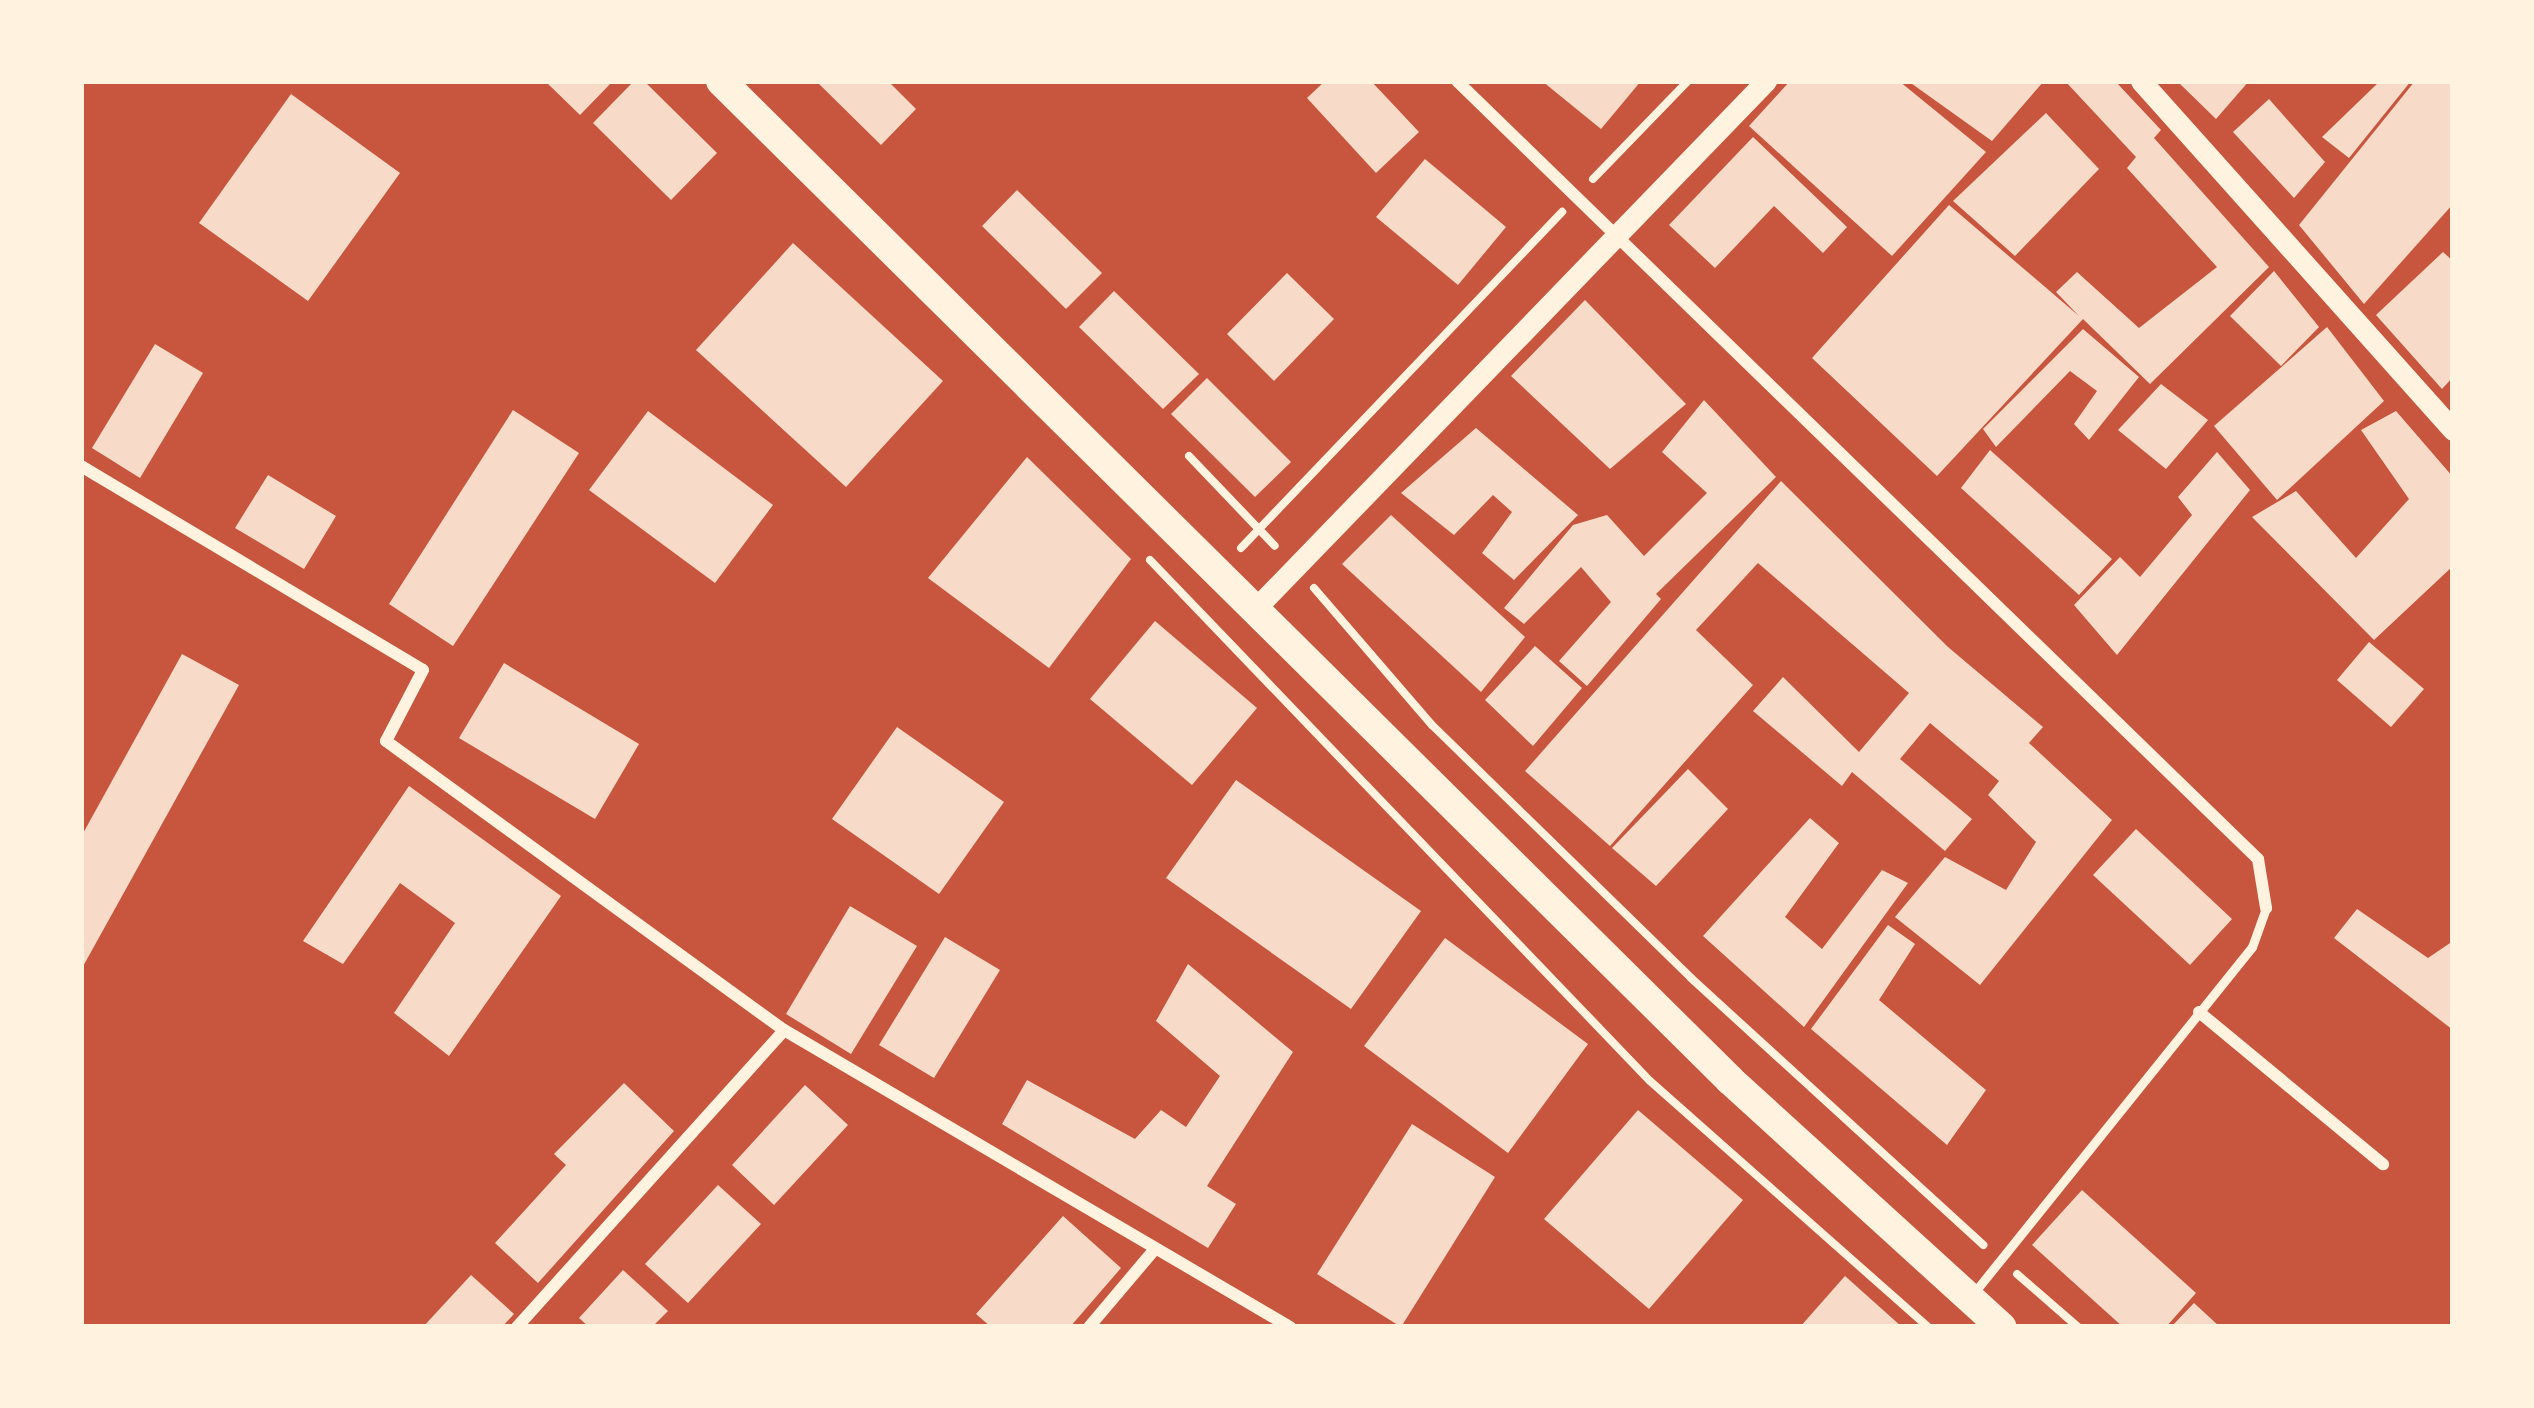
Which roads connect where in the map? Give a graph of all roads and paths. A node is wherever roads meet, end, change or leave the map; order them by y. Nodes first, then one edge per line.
1 (721, 81) edge
2 (1457, 81) edge
3 (1688, 81) edge
4 (1766, 81) edge
5 (2141, 81) edge
6 (1574, 200) junction
7 (1610, 238) junction
8 (2451, 423) edge
9 (81, 466) edge
10 (1144, 553) dead end
11 (1218, 572) junction
12 (1187, 604) junction
13 (1256, 609) junction
14 (1373, 649) dead end
15 (2266, 908) joint
16 (2199, 1012) junction
17 (784, 1030) junction
18 (2383, 1164) dead end
19 (1155, 1249) junction
20 (2001, 1260) junction
21 (1967, 1301) junction
22 (517, 1327) edge
23 (1089, 1327) edge
24 (1290, 1327) edge
25 (1928, 1327) edge
26 (2000, 1327) edge
27 (2078, 1327) edge

1 - 11 main road
2 - 6 street
3 - 6 path
4 - 7 street
5 - 8 street
6 - 7 street
6 - 11 path
7 - 13 street
7 - 15 street
9 - 17 street
10 - 12 path
11 - 12 path
11 - 13 main road
12 - 25 path
13 - 21 main road
14 - 20 path
15 - 16 lane
16 - 18 street
16 - 20 lane
17 - 19 street
17 - 22 street
19 - 23 street
19 - 24 street
20 - 21 lane
20 - 27 path
21 - 26 main road

